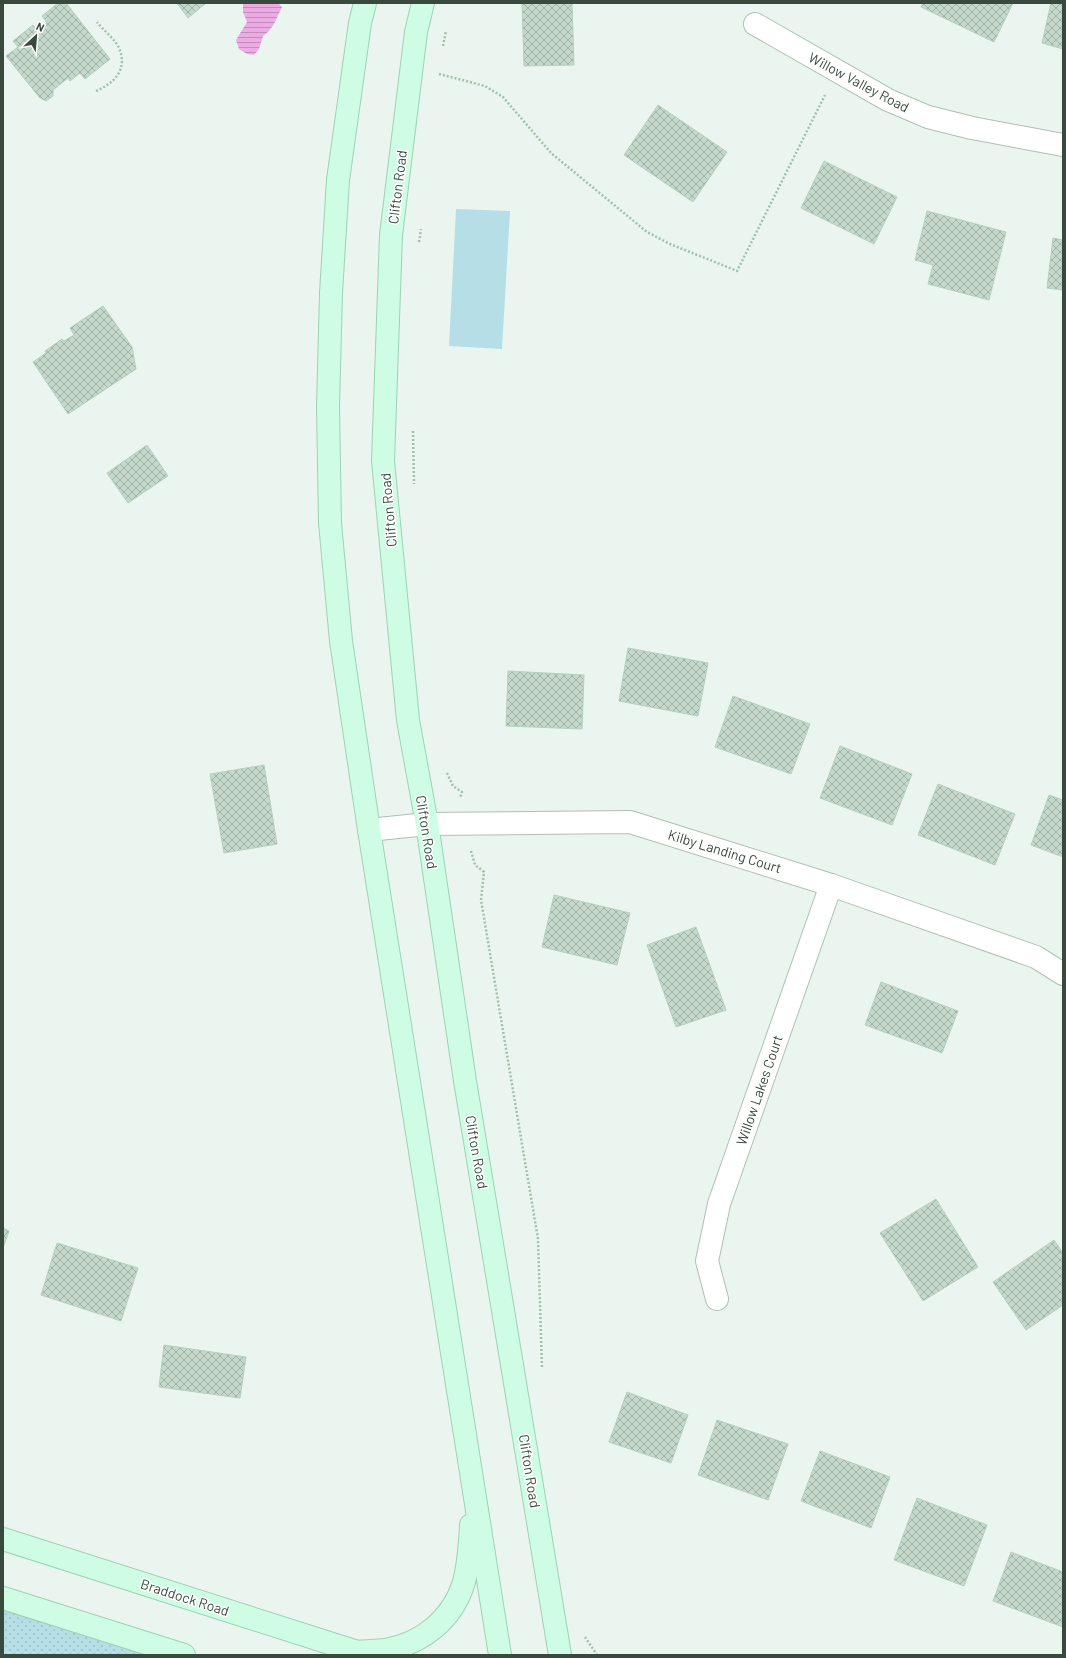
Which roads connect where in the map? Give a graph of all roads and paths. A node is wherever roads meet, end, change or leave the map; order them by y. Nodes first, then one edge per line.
1 (365, 3) edge
2 (423, 3) edge
3 (96, 22) dead end
4 (755, 24) dead end
5 (838, 72) junction
6 (439, 74) dead end
7 (96, 90) dead end
8 (1063, 146) edge
9 (427, 824) junction
10 (369, 830) junction
11 (831, 884) junction
12 (1063, 974) edge
13 (717, 1299) dead end
14 (474, 1484) junction
15 (3, 1539) edge
16 (3, 1598) edge
17 (362, 1653) edge
18 (184, 1655) edge
19 (500, 1655) edge
20 (560, 1655) edge

1 - 10 main road
2 - 9 main road, Clifton Road
3 - 7 path
4 - 5 street, Willow Valley Road
5 - 6 path
5 - 8 street, Willow Valley Road
9 - 10 street, Kilby Landing Court
9 - 11 street, Kilby Landing Court
9 - 20 main road, Clifton Road
10 - 14 main road
11 - 12 street, Kilby Landing Court
11 - 13 street, Willow Lakes Court
14 - 17 main road
14 - 19 main road
15 - 17 main road, Braddock Road
16 - 18 main road

